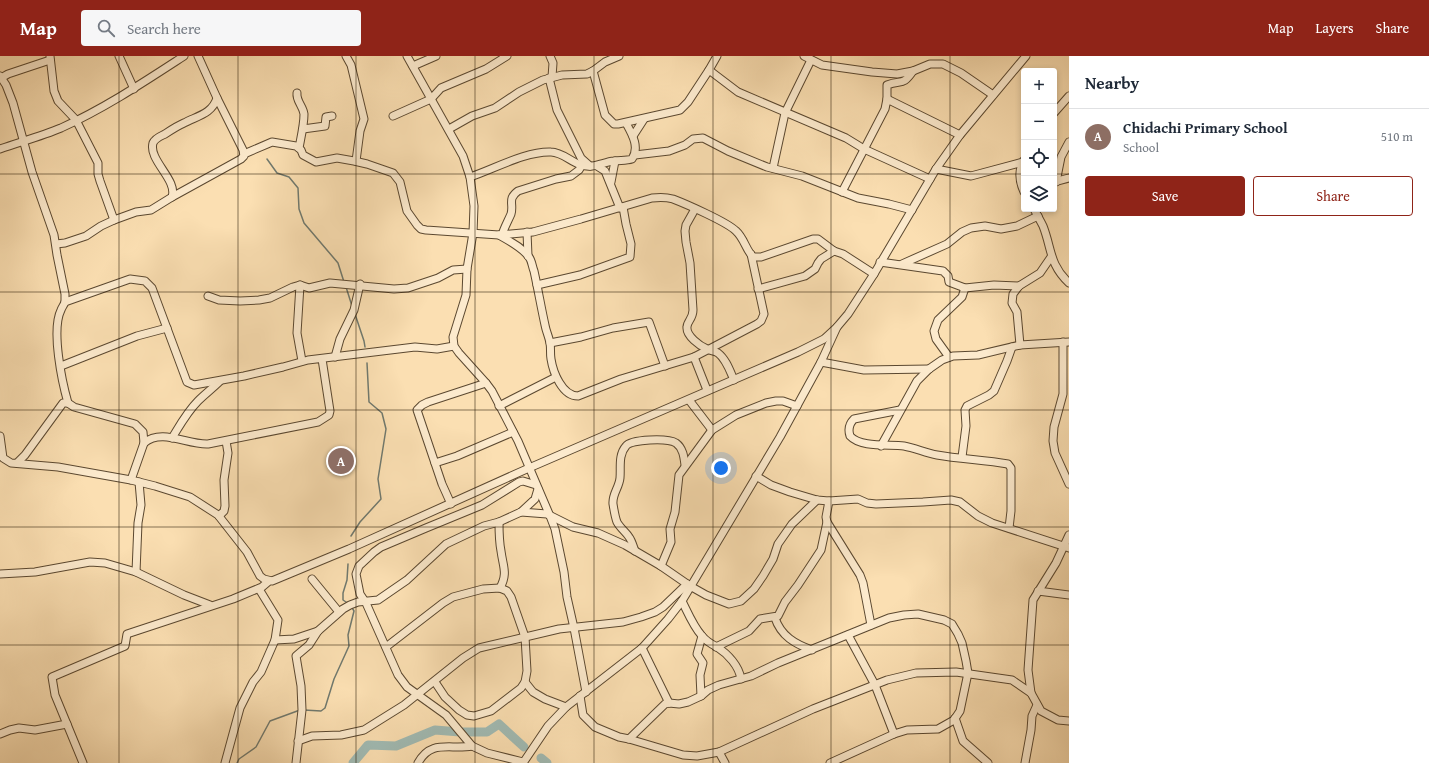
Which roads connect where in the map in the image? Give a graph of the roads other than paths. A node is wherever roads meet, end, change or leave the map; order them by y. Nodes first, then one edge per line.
1 (119, 56) edge
2 (184, 56) edge
3 (198, 56) edge
4 (346, 56) edge
5 (407, 56) edge
6 (436, 56) edge
7 (507, 56) edge
8 (550, 56) edge
9 (619, 56) edge
10 (717, 56) edge
11 (936, 56) edge
12 (1026, 56) edge
13 (50, 58) edge
14 (808, 58) edge
15 (930, 64) junction
16 (413, 66) junction
17 (710, 70) junction
18 (593, 71) junction
19 (913, 71) junction
20 (0, 77) edge
21 (550, 77) junction
22 (134, 89) junction
23 (297, 93) dead end
24 (993, 95) junction
25 (1069, 96) edge
26 (217, 98) junction
27 (431, 99) junction
28 (887, 99) junction
29 (1057, 110) edge
30 (785, 113) junction
31 (332, 116) dead end
32 (393, 116) dead end
33 (644, 119) junction
34 (76, 120) junction
35 (626, 123) junction
36 (303, 129) junction
37 (449, 129) junction
38 (960, 135) junction
39 (633, 136) junction
40 (24, 141) junction
41 (1069, 142) edge
42 (299, 148) junction
43 (0, 149) edge
44 (864, 150) junction
45 (244, 154) junction
46 (635, 155) junction
47 (356, 161) junction
48 (615, 161) junction
49 (1021, 162) edge
50 (582, 165) junction
51 (594, 166) junction
52 (773, 168) junction
53 (936, 170) junction
54 (1056, 176) edge
55 (470, 177) junction
56 (1069, 178) edge
57 (930, 179) junction
58 (1057, 181) edge
59 (611, 184) junction
60 (842, 192) junction
61 (172, 197) junction
62 (621, 208) junction
63 (695, 209) junction
64 (912, 210) junction
65 (1036, 212) edge
66 (1038, 216) junction
67 (114, 220) junction
68 (527, 232) junction
69 (473, 233) junction
70 (500, 235) junction
71 (56, 244) junction
72 (834, 251) junction
73 (751, 254) junction
74 (528, 256) junction
75 (1051, 257) junction
76 (880, 262) junction
77 (902, 264) junction
78 (467, 269) junction
79 (874, 274) junction
80 (1069, 283) edge
81 (360, 284) junction
82 (537, 285) junction
83 (300, 286) junction
84 (1018, 286) junction
85 (965, 288) junction
86 (758, 289) junction
87 (208, 296) dead end
88 (65, 302) junction
89 (167, 328) junction
90 (837, 328) junction
91 (1066, 342) edge
92 (550, 343) junction
93 (454, 346) junction
94 (1016, 346) junction
95 (708, 350) junction
96 (694, 357) junction
97 (949, 357) junction
98 (335, 358) junction
99 (322, 359) junction
100 (302, 361) junction
101 (822, 362) junction
102 (61, 366) junction
103 (665, 366) junction
104 (929, 369) junction
105 (556, 377) junction
106 (734, 380) junction
107 (220, 381) junction
108 (486, 383) junction
109 (707, 390) junction
110 (689, 400) junction
111 (68, 403) junction
112 (499, 406) junction
113 (797, 406) junction
114 (900, 410) junction
115 (712, 430) junction
116 (513, 432) junction
117 (0, 436) edge
118 (172, 438) junction
119 (226, 441) junction
120 (144, 443) junction
121 (881, 446) junction
122 (962, 458) junction
123 (1, 459) edge
124 (17, 463) junction
125 (435, 463) junction
126 (685, 465) junction
127 (529, 468) junction
128 (756, 476) junction
129 (131, 480) junction
130 (1068, 481) edge
131 (139, 482) junction
132 (537, 487) junction
133 (817, 500) junction
134 (829, 501) junction
135 (451, 504) junction
136 (521, 512) junction
137 (219, 516) junction
138 (550, 516) junction
139 (499, 522) junction
140 (827, 522) junction
141 (1009, 528) junction
142 (1069, 535) edge
143 (1066, 547) edge
144 (635, 551) junction
145 (661, 566) junction
146 (136, 572) junction
147 (0, 574) edge
148 (312, 578) dead end
149 (269, 581) junction
150 (688, 585) junction
151 (500, 588) junction
152 (259, 589) junction
153 (1038, 591) junction
154 (1069, 595) edge
155 (682, 601) junction
156 (366, 602) junction
157 (210, 606) junction
158 (339, 612) junction
159 (775, 618) junction
160 (871, 625) junction
161 (574, 628) junction
162 (318, 631) junction
163 (848, 635) junction
164 (702, 636) junction
165 (525, 637) junction
166 (275, 640) junction
167 (716, 647) junction
168 (386, 648) junction
169 (642, 648) junction
170 (812, 650) junction
171 (968, 673) junction
172 (741, 679) junction
173 (434, 682) junction
174 (525, 682) junction
175 (876, 685) junction
176 (1031, 693) junction
177 (583, 694) junction
178 (418, 695) junction
179 (701, 696) junction
180 (669, 703) junction
181 (1037, 705) junction
182 (566, 707) junction
183 (955, 718) junction
184 (1069, 721) edge
185 (67, 724) junction
186 (0, 734) edge
187 (894, 734) junction
188 (629, 739) junction
189 (298, 741) junction
190 (472, 746) junction
191 (719, 752) junction
192 (83, 763) edge
193 (225, 763) edge
194 (296, 763) edge
195 (418, 763) edge
196 (523, 763) edge
197 (725, 763) edge
198 (830, 763) edge
199 (988, 763) edge
200 (1025, 763) edge

1 - 22 street
2 - 22 street
3 - 26 street
4 - 47 street
5 - 16 street
6 - 16 street
7 - 27 street
8 - 21 street
9 - 18 street
10 - 17 street
11 - 15 street
12 - 24 street
13 - 20 street
13 - 34 street
14 - 19 street
14 - 30 street
15 - 19 street
15 - 24 street
16 - 27 street
17 - 30 street
17 - 33 street
18 - 21 street
18 - 35 street
19 - 28 street
20 - 40 street
21 - 37 street
21 - 51 street
22 - 34 street
23 - 36 street
24 - 38 street
25 - 29 street
26 - 45 street
26 - 61 street
27 - 32 street
27 - 37 street
28 - 38 street
28 - 44 street
30 - 44 street
30 - 52 street
31 - 36 street
33 - 35 street
33 - 39 street
34 - 40 street
34 - 67 street
35 - 39 street
36 - 42 street
37 - 55 street
38 - 53 street
39 - 46 street
40 - 43 street
40 - 71 street
41 - 54 street
42 - 45 street
42 - 47 street
44 - 57 street
44 - 60 street
45 - 61 street
46 - 48 street
46 - 52 street
47 - 69 street
48 - 51 street
48 - 59 street
49 - 53 street
50 - 51 street
50 - 55 street
50 - 70 street
51 - 59 street
52 - 60 street
53 - 57 street
55 - 69 street
56 - 58 street
57 - 64 street
59 - 62 street
60 - 64 street
61 - 67 street
62 - 63 street
62 - 68 street
62 - 82 street
63 - 73 street
63 - 95 street
64 - 76 street
65 - 66 street
66 - 75 street
66 - 77 street
67 - 71 street
68 - 70 street
68 - 74 street
69 - 70 street
69 - 78 street
70 - 74 street
71 - 88 street
72 - 73 street
72 - 79 street
72 - 86 street
73 - 86 street
74 - 82 street
75 - 80 street
75 - 84 street
76 - 77 street
76 - 79 street
77 - 85 street
78 - 81 street
78 - 93 street
79 - 90 street
81 - 83 street
81 - 98 street
82 - 92 street
83 - 87 street
83 - 100 street
84 - 85 street
84 - 94 street
85 - 97 street
86 - 95 street
88 - 89 street
88 - 102 street
89 - 102 street
89 - 107 street
90 - 101 street
90 - 106 street
91 - 94 street
91 - 130 street
92 - 103 street
92 - 105 street
93 - 98 street
93 - 108 street
94 - 97 street
94 - 122 street
95 - 96 street
95 - 106 street
96 - 103 street
96 - 109 street
97 - 104 street
98 - 99 street
99 - 100 street
99 - 119 street
100 - 107 street
101 - 104 street
101 - 113 street
102 - 111 street
103 - 105 street
104 - 114 street
105 - 112 street
106 - 109 street
107 - 118 street
108 - 112 street
108 - 125 street
109 - 110 street
110 - 115 street
110 - 127 street
111 - 120 street
111 - 124 street
112 - 116 street
113 - 115 street
113 - 128 street
114 - 121 street
114 - 121 street
115 - 126 street
116 - 125 street
116 - 127 street
117 - 123 street
118 - 119 street
118 - 120 street
119 - 137 street
120 - 129 street
121 - 122 street
122 - 141 street
123 - 124 street
124 - 129 street
125 - 135 street
126 - 144 street
126 - 145 street
127 - 132 street
127 - 135 street
128 - 133 street
128 - 150 street
129 - 131 street
131 - 137 street
131 - 146 street
132 - 136 street
132 - 138 street
132 - 156 street
133 - 134 street
133 - 150 street
134 - 140 street
134 - 141 street
135 - 149 street
136 - 138 street
136 - 139 street
137 - 149 street
138 - 144 street
138 - 161 street
139 - 151 street
139 - 156 street
140 - 159 street
140 - 160 street
141 - 143 street
142 - 143 street
143 - 153 street
144 - 145 street
145 - 150 street
146 - 147 street
146 - 157 street
148 - 158 street
149 - 152 street
150 - 155 street
150 - 161 street
151 - 165 street
151 - 168 street
152 - 157 street
152 - 166 street
153 - 154 street
153 - 176 street
155 - 164 street
155 - 169 street
156 - 158 street
156 - 168 street
157 - 185 street
158 - 162 street
159 - 167 street
159 - 170 street
160 - 163 street
160 - 171 street
161 - 165 street
161 - 177 street
162 - 166 street
162 - 189 street
163 - 170 street
163 - 175 street
164 - 167 street
164 - 179 street
165 - 173 street
165 - 174 street
166 - 193 street
167 - 172 street
168 - 178 street
169 - 177 street
169 - 180 street
170 - 172 street
171 - 175 street
171 - 176 street
171 - 183 street
172 - 179 street
173 - 174 street
173 - 178 street
174 - 182 street
175 - 187 street
175 - 191 street
176 - 181 street
177 - 182 street
177 - 188 street
178 - 189 street
178 - 190 street
179 - 180 street
180 - 188 street
181 - 184 street
181 - 200 street
182 - 196 street
183 - 187 street
183 - 199 street
185 - 186 street
185 - 192 street
187 - 198 street
188 - 191 street
189 - 194 street
190 - 195 street
190 - 196 street
191 - 197 street

